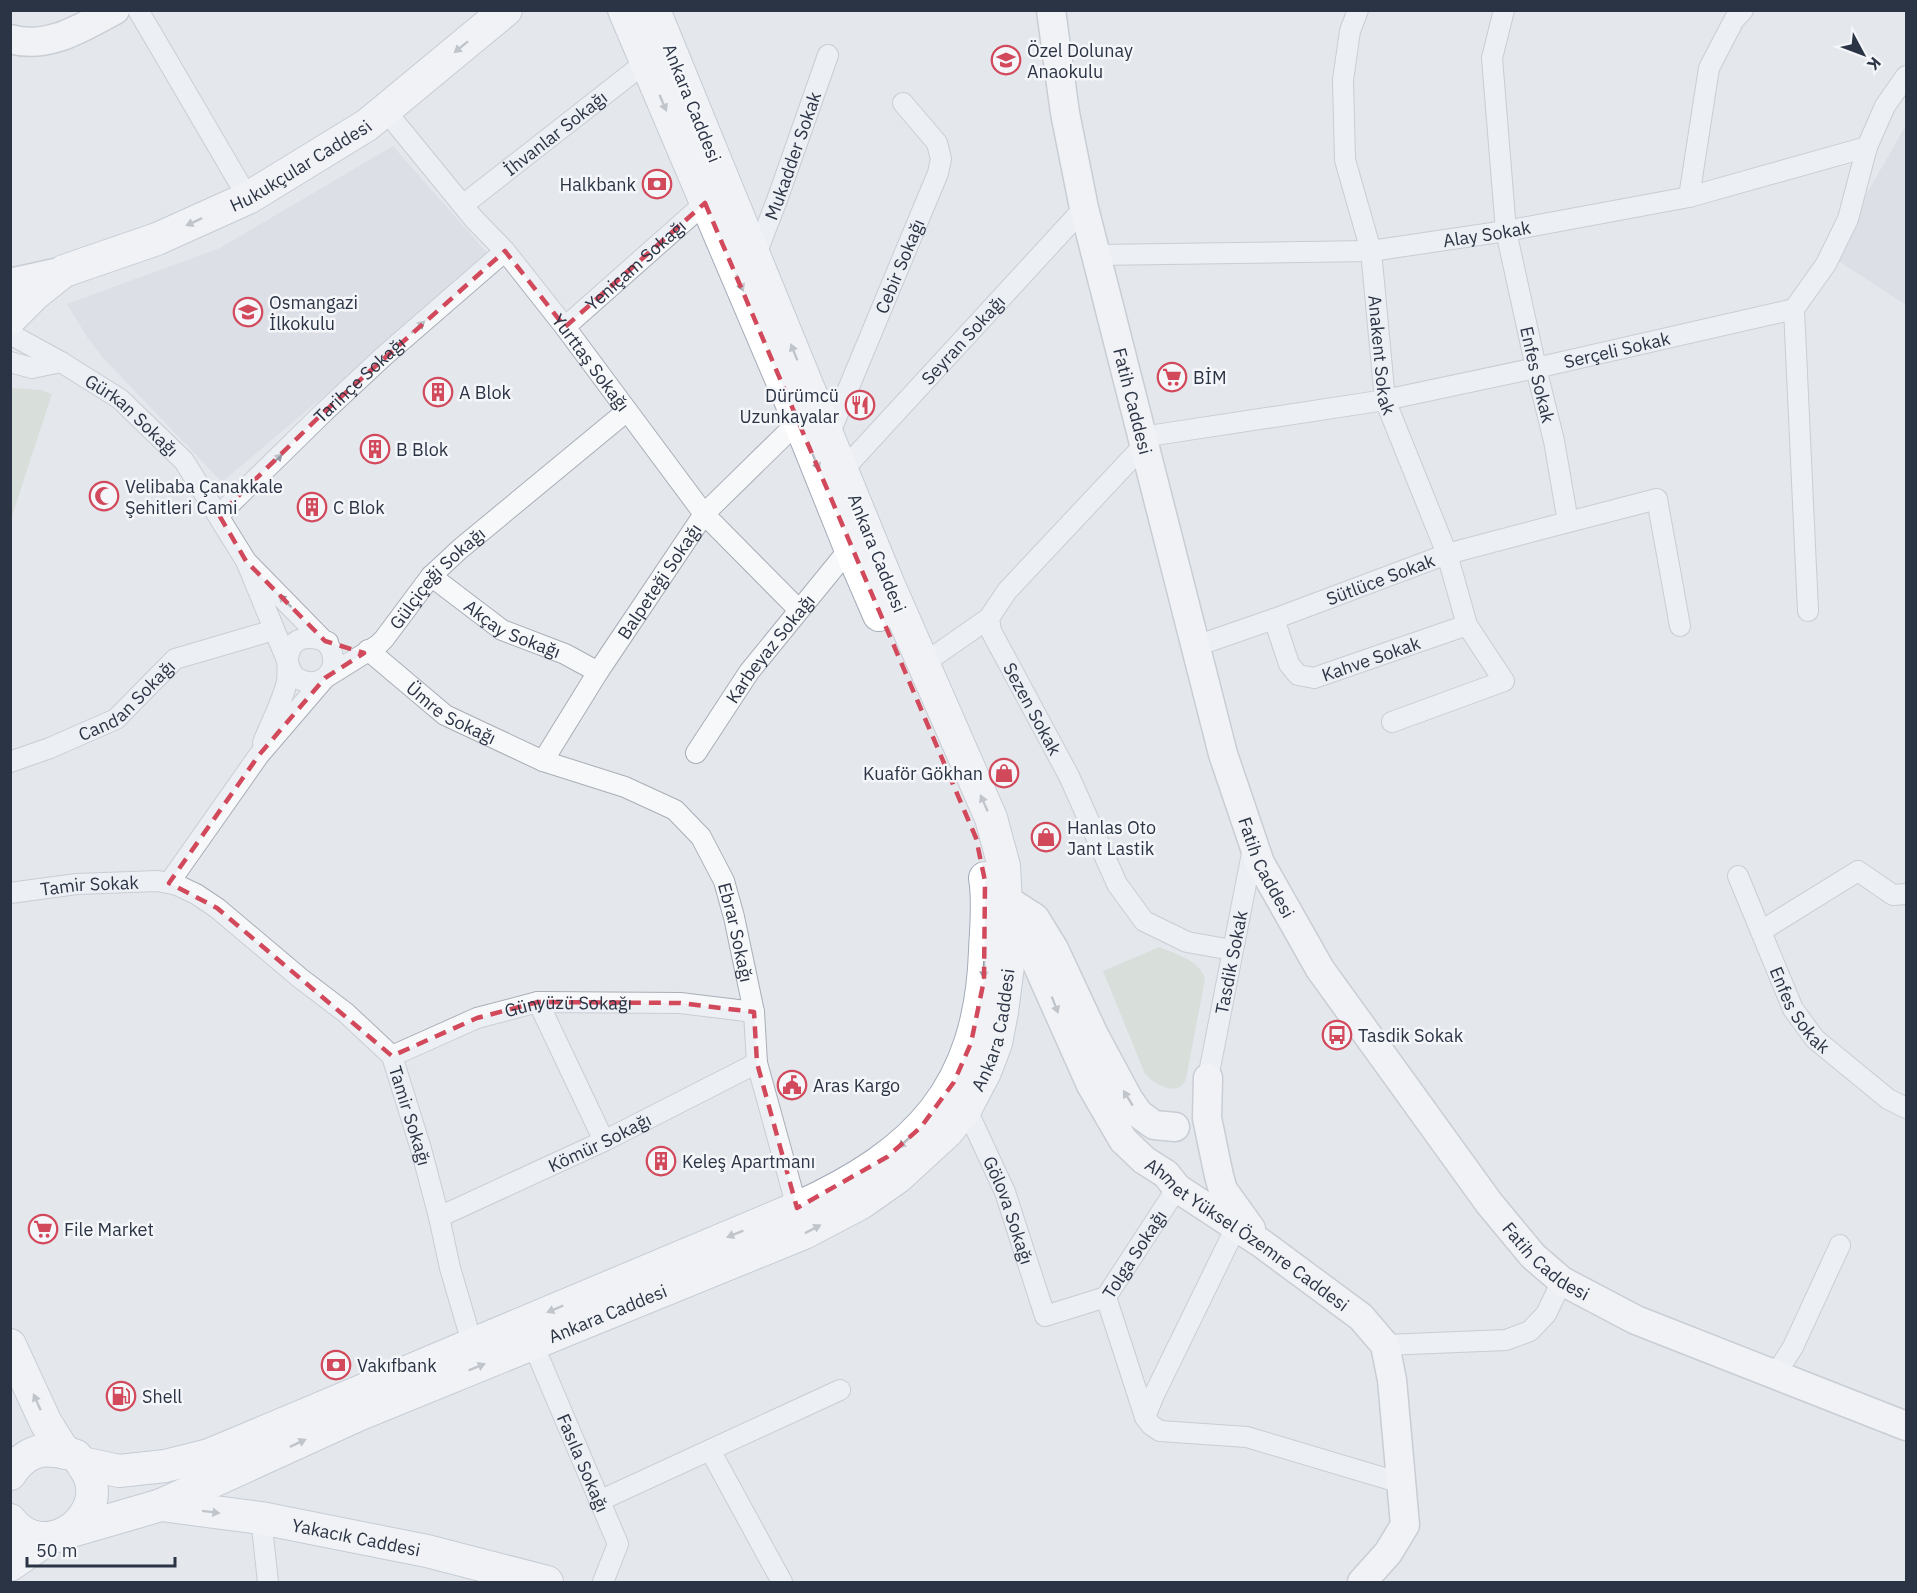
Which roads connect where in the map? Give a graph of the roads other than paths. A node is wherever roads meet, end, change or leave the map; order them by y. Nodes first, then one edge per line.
1 (115, 10) edge
2 (138, 10) edge
3 (624, 10) edge
4 (654, 10) edge
5 (1051, 10) edge
6 (1358, 10) edge
7 (1504, 10) edge
8 (1743, 10) edge
9 (506, 11) edge
10 (10, 39) edge
11 (828, 55) dead end
12 (646, 62) junction
13 (1906, 76) edge
14 (903, 103) dead end
15 (386, 110) junction
16 (1867, 147) junction
17 (1689, 197) junction
18 (248, 198) junction
19 (705, 202) junction
20 (464, 205) junction
21 (1084, 208) junction
22 (1506, 231) junction
23 (505, 251) junction
24 (1371, 251) junction
25 (1096, 255) junction
26 (755, 257) junction
27 (64, 271) junction
28 (10, 283) edge
29 (1794, 309) junction
30 (10, 319) edge
31 (565, 327) junction
32 (10, 334) edge
33 (10, 362) edge
34 (65, 365) junction
35 (1536, 368) junction
36 (1385, 400) junction
37 (627, 411) junction
38 (799, 421) junction
39 (829, 435) junction
40 (1143, 441) junction
41 (843, 470) junction
42 (704, 514) junction
43 (219, 515) junction
44 (1568, 522) junction
45 (850, 548) junction
46 (1447, 554) junction
47 (246, 561) junction
48 (431, 576) junction
49 (799, 610) junction
50 (1808, 612) dead end
51 (989, 618) junction
52 (1274, 619) junction
53 (1467, 625) junction
54 (1680, 626) dead end
55 (274, 630) junction
56 (325, 641) junction
57 (1196, 646) junction
58 (368, 650) junction
59 (288, 662) junction
60 (923, 664) junction
61 (598, 672) junction
62 (326, 678) junction
63 (1392, 722) dead end
64 (696, 753) dead end
65 (259, 755) junction
66 (543, 761) junction
67 (10, 762) edge
68 (1254, 845) junction
69 (1737, 876) dead end
70 (169, 883) junction
71 (10, 893) edge
72 (1906, 894) edge
73 (1000, 913) junction
74 (1761, 931) junction
75 (1232, 950) junction
76 (538, 1002) junction
77 (753, 1012) junction
78 (392, 1056) junction
79 (758, 1063) junction
80 (1208, 1078) junction
81 (966, 1108) junction
82 (1906, 1108) edge
83 (1175, 1127) junction
84 (604, 1141) junction
85 (1212, 1145) junction
86 (1172, 1181) junction
87 (797, 1208) junction
88 (439, 1217) junction
89 (1236, 1227) junction
90 (1261, 1243) junction
91 (1840, 1245) dead end
92 (1562, 1281) junction
93 (1106, 1297) junction
94 (1045, 1316) joint
95 (472, 1343) junction
96 (532, 1344) junction
97 (10, 1345) edge
98 (1385, 1345) junction
99 (1775, 1375) junction
100 (840, 1390) dead end
101 (1145, 1417) junction
102 (1906, 1426) edge
103 (710, 1450) junction
104 (75, 1458) junction
105 (244, 1468) junction
106 (10, 1474) edge
107 (1401, 1483) junction
108 (599, 1501) junction
109 (161, 1504) junction
110 (261, 1518) junction
111 (10, 1520) edge
112 (57, 1536) junction
113 (10, 1565) edge
114 (268, 1582) edge
115 (547, 1582) edge
116 (603, 1582) edge
117 (782, 1582) edge
118 (1362, 1582) edge

1 - 10 street
2 - 18 street
3 - 12 main road, Ankara Caddesi
4 - 26 main road, Ankara Caddesi
5 - 21 street, Fatih Caddesi
6 - 24 street, Anakent Sokak
7 - 22 street, Enfes Sokak
8 - 17 street
9 -> 15 main road, Hukukçular Caddesi
11 - 26 street, Mukadder Sokak
12 -> 19 main road, Ankara Caddesi
12 - 20 street, İhvanlar Sokağı
13 - 16 street
14 - 39 street, Cebir Sokağı
15 - 18 main road, Hukukçular Caddesi
15 - 20 street, Yurttaş Sokağı
16 - 17 street, Alay Sokak
16 - 29 street
17 - 22 street, Alay Sokak
18 -> 27 main road, Hukukçular Caddesi
19 - 31 street, Yeniçam Sokağı
19 -> 38 main road, Ankara Caddesi
20 - 23 street, Yurttaş Sokağı
21 - 25 street, Fatih Caddesi
21 - 41 street, Seyran Sokağı
22 - 24 street, Alay Sokak
22 - 35 street, Enfes Sokak
23 - 31 street, Yurttaş Sokağı
43 -> 23 street, Tarihçe Sokağı
24 - 25 street, Alay Sokak
24 - 36 street, Anakent Sokak
25 - 40 street, Fatih Caddesi
39 -> 26 main road, Ankara Caddesi
27 - 28 street, Hukukçular Caddesi
27 - 30 main road, Hukukçular Caddesi
29 - 35 street, Serçeli Sokak
29 - 50 street
31 - 37 street, Yurttaş Sokağı
32 - 34 street, Gürkan Sokağı
33 - 34 street
34 - 43 street, Gürkan Sokağı
35 - 36 street, Serçeli Sokak
35 - 44 street, Enfes Sokak
36 - 40 street, Serçeli Sokak
36 - 46 street, Anakent Sokak
37 - 42 street, Yurttaş Sokağı
37 - 48 street, Gülçiçeği Sokağı
38 - 42 street, Balpeteği Sokağı
38 -> 45 main road, Ankara Caddesi
39 - 41 main road, Ankara Caddesi
40 - 51 street
40 - 57 street, Fatih Caddesi
41 - 60 main road, Ankara Caddesi
42 - 49 street, Yurttaş Sokağı
42 - 61 street, Balpeteği Sokağı
43 - 47 street, Gürkan Sokağı
44 - 46 street, Sütlüce Sokak
44 - 54 street
45 - 49 street, Karbeyaz Sokağı
45 - 73 main road, Ankara Caddesi
46 - 52 street, Sütlüce Sokak
46 - 53 street, Anakent Sokak
47 - 55 street, Gürkan Sokağı
56 -> 47 street, Gürkan Sokağı
48 - 58 street, Gülçiçeği Sokağı
48 - 61 street, Akçay Sokağı
49 - 64 street, Karbeyaz Sokağı
51 - 60 street
51 - 75 street, Sezen Sokak
52 - 53 street, Kahve Sokak
52 - 57 street, Sütlüce Sokak
53 - 63 street, Anakent Sokak
55 - 59 street, Gürkan Sokağı
55 - 67 street, Candan Sokağı
56 - 58 street
56 - 59 street
56 - 62 street
57 - 68 street, Fatih Caddesi
58 - 62 street, Gülçiçeği Sokağı
58 - 66 street, Ümre Sokağı
59 - 62 street
59 - 65 street, Gülçiçeği Sokağı
73 -> 60 main road, Ankara Caddesi
61 - 66 street, Balpeteği Sokağı
62 - 65 street, Gülçiçeği Sokağı
65 - 70 street, Gülçiçeği Sokağı
66 - 77 street, Ebrar Sokağı
68 - 75 street, Tasdik Sokak
68 - 92 street, Fatih Caddesi
69 - 74 street, Enfes Sokak
70 - 71 street, Tamir Sokak
70 - 78 street, Tamir Sokağı
72 - 74 street
73 - 81 main road, Ankara Caddesi
83 -> 73 street
73 -> 86 street, Ahmet Yüksel Özemre Caddesi
73 -> 87 main road, Ankara Caddesi
74 - 82 street, Enfes Sokak
75 - 80 street, Tasdik Sokak
76 - 77 street, Günyüzü Sokağı
76 - 78 street, Günyüzü Sokağı
76 - 84 street
77 - 79 street, Ebrar Sokağı
78 - 88 street, Tamir Sokağı
79 - 84 street, Kömür Sokağı
79 - 87 street, Ebrar Sokağı
80 - 83 street
80 - 85 street
81 - 94 street, Gölova Sokağı
96 -> 81 main road, Ankara Caddesi
83 - 85 street
83 - 86 street
84 - 88 street, Kömür Sokağı
85 - 86 street
85 - 90 street
86 - 89 street, Ahmet Yüksel Özemre Caddesi
86 - 93 street, Tolga Sokağı
87 -> 95 main road, Ankara Caddesi
88 - 95 street, Tamir Sokağı
89 - 90 street, Ahmet Yüksel Özemre Caddesi
89 - 101 street
90 - 98 street, Ahmet Yüksel Özemre Caddesi
91 - 99 street
92 - 98 street
92 - 99 street, Fatih Caddesi
93 - 94 street, Tolga Sokağı
93 - 101 street
95 - 104 main road, Ankara Caddesi
105 -> 96 main road, Ankara Caddesi
96 - 108 street, Fasıla Sokağı
104 -> 97 main road
98 - 107 street, Ahmet Yüksel Özemre Caddesi
99 - 102 street, Fatih Caddesi
100 - 103 street
101 - 107 street
103 - 108 street
103 - 117 street
104 - 106 main road, Ankara Caddesi
104 - 112 main road
105 - 109 main road, Ankara Caddesi
105 - 110 main road
107 - 118 street, Ahmet Yüksel Özemre Caddesi
108 - 116 street, Fasıla Sokağı
109 -> 110 main road, Yakacık Caddesi
109 - 112 main road, Ankara Caddesi
110 - 114 street
110 - 115 main road, Yakacık Caddesi
111 - 112 main road
112 - 113 main road, Ankara Caddesi

